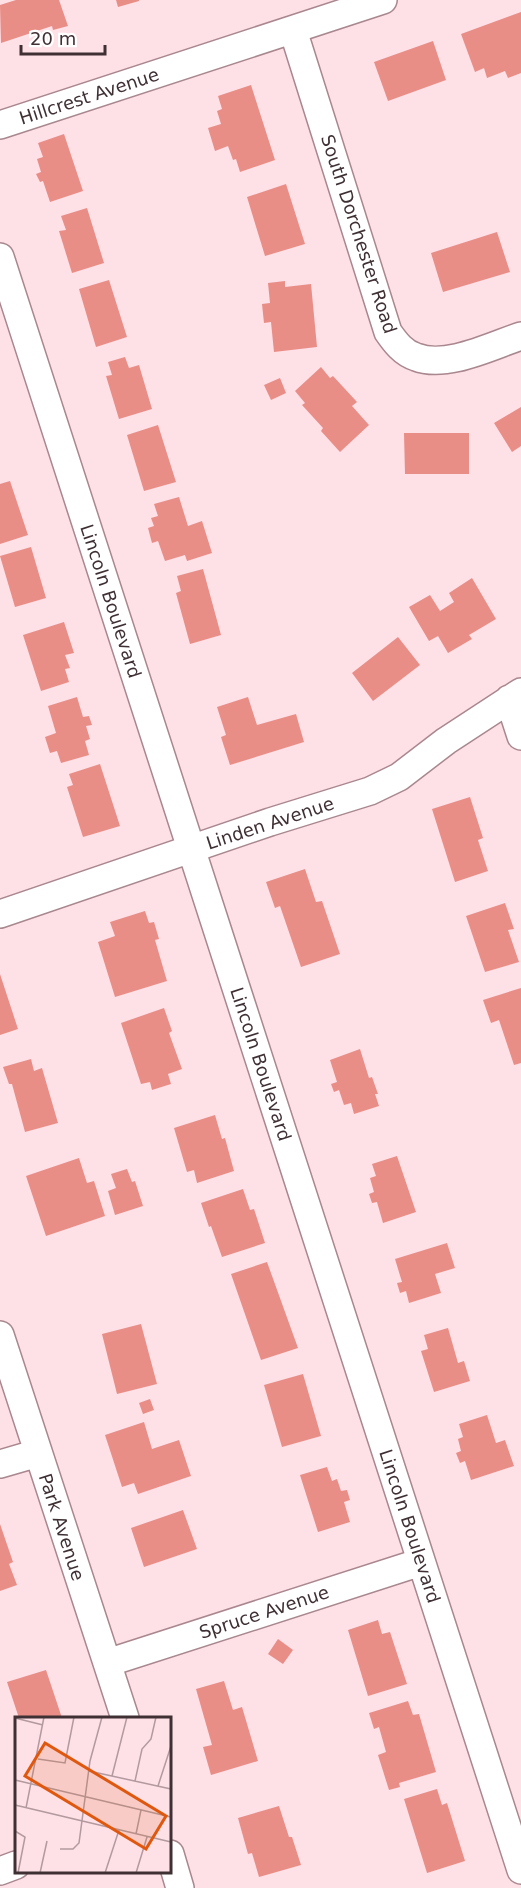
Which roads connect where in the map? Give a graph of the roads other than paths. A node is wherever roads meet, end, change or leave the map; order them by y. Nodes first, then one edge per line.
1 (384, 0) edge
2 (293, 30) junction
3 (0, 125) edge
4 (0, 257) edge
5 (521, 336) edge
6 (515, 696) edge
7 (521, 736) edge
8 (191, 849) junction
9 (0, 914) edge
10 (0, 1335) edge
11 (38, 1453) junction
12 (0, 1464) edge
13 (421, 1562) junction
14 (107, 1663) junction
15 (124, 1717) edge
16 (171, 1857) edge
17 (15, 1866) edge
18 (521, 1870) edge
19 (0, 1871) edge
20 (180, 1888) edge

1 - 2 street, Hillcrest Avenue
2 - 3 street, Hillcrest Avenue
2 - 5 street, South Dorchester Road
4 - 8 street, Lincoln Boulevard
6 - 7 street
6 - 8 street, Linden Avenue
8 - 9 street, Linden Avenue
8 - 13 street, Lincoln Boulevard
10 - 11 street, Park Avenue
11 - 12 street
11 - 14 street, Park Avenue
13 - 14 street, Spruce Avenue
13 - 18 street, Lincoln Boulevard
14 - 15 street, Park Avenue
16 - 20 street
17 - 19 street

